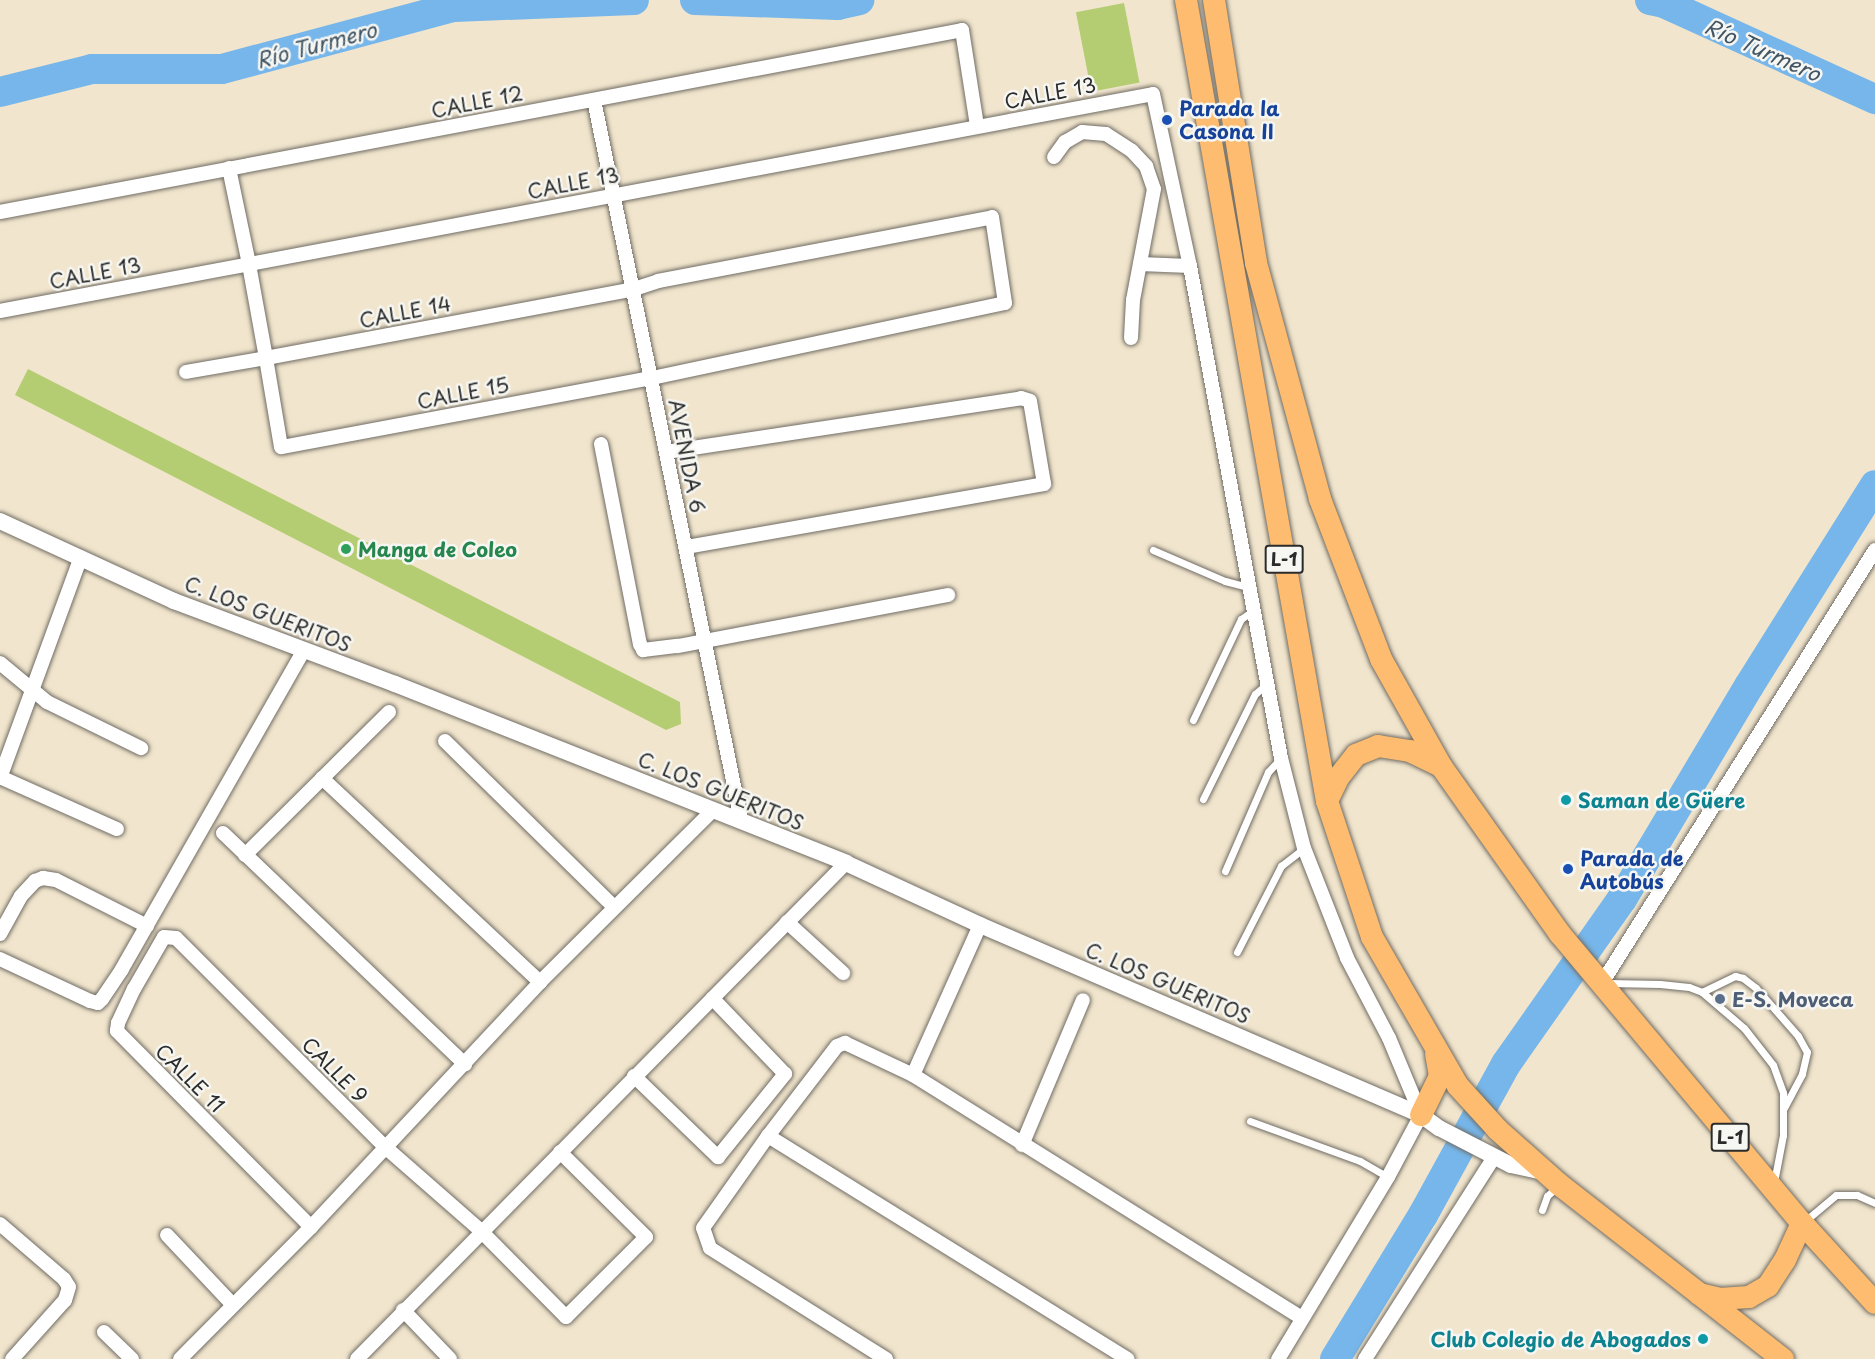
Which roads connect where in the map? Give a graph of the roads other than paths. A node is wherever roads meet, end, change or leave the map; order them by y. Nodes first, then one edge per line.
1 (1186, 4) edge
2 (1214, 4) edge
3 (594, 100) junction
4 (977, 126) junction
5 (1054, 157) dead end
6 (229, 168) junction
7 (614, 194) junction
8 (0, 213) edge
9 (249, 264) junction
10 (1140, 264) junction
11 (1190, 266) junction
12 (631, 290) junction
13 (0, 311) edge
14 (1131, 338) dead end
15 (266, 358) junction
16 (186, 372) dead end
17 (651, 378) junction
18 (601, 444) dead end
19 (666, 452) junction
20 (0, 520) edge
21 (685, 547) junction
22 (1153, 550) dead end
23 (1875, 550) edge
24 (81, 558) junction
25 (1251, 588) junction
26 (948, 595) dead end
27 (1254, 610) junction
28 (705, 641) junction
29 (304, 650) junction
30 (0, 663) edge
31 (1268, 683) junction
32 (32, 689) junction
33 (388, 712) dead end
34 (1193, 720) dead end
35 (445, 741) dead end
36 (141, 748) dead end
37 (1281, 758) junction
38 (1441, 766) junction
39 (0, 778) edge
40 (322, 778) junction
41 (1203, 799) dead end
42 (1327, 801) junction
43 (713, 810) junction
44 (741, 820) junction
45 (117, 829) dead end
46 (223, 833) dead end
47 (1304, 848) junction
48 (245, 855) junction
49 (846, 863) junction
50 (1225, 871) dead end
51 (614, 907) junction
52 (787, 922) junction
53 (980, 925) junction
54 (147, 926) junction
55 (0, 934) edge
56 (164, 937) joint
57 (1237, 952) dead end
58 (0, 959) edge
59 (843, 973) dead end
60 (1595, 975) junction
61 (540, 982) junction
62 (1702, 992) junction
63 (712, 998) junction
64 (1083, 1000) dead end
65 (1435, 1050) junction
66 (465, 1064) junction
67 (913, 1075) junction
68 (634, 1076) junction
69 (1783, 1110) junction
70 (1250, 1121) dead end
71 (1430, 1121) junction
72 (768, 1136) junction
73 (1022, 1145) junction
74 (384, 1146) junction
75 (560, 1152) junction
76 (1488, 1154) junction
77 (1388, 1177) junction
78 (1552, 1179) junction
79 (1773, 1188) junction
80 (1875, 1203) edge
81 (1542, 1210) dead end
82 (1802, 1223) junction
83 (0, 1224) edge
84 (311, 1227) junction
85 (481, 1231) junction
86 (167, 1235) dead end
87 (1695, 1293) junction
88 (1875, 1303) edge
89 (233, 1305) junction
90 (403, 1311) junction
91 (1302, 1318) junction
92 (104, 1332) dead end
93 (0, 1354) edge
94 (5, 1359) edge
95 (12, 1359) edge
96 (132, 1359) edge
97 (180, 1359) edge
98 (357, 1359) edge
99 (450, 1359) edge
100 (886, 1359) edge
101 (1127, 1359) edge
102 (1278, 1359) edge
103 (1365, 1359) edge
104 (1783, 1359) edge

1 - 42 main road, L-1
2 - 38 main road, L-1
3 - 4 street, CALLE 12
3 - 6 street, CALLE 12
3 - 7 street, AVENIDA 6
4 - 7 street, CALLE 13
4 - 11 street, CALLE 13
5 - 10 street
6 - 8 street, CALLE 12
6 - 9 street
7 - 9 street, CALLE 13
7 - 12 street, AVENIDA 6
9 - 13 street, CALLE 13
9 - 15 street
10 - 11 street
10 - 14 street
11 - 25 street
12 - 15 street, CALLE 14
12 - 17 street, AVENIDA 6
12 - 17 street, CALLE 14
15 - 16 street, CALLE 14
15 - 17 street, CALLE 15
17 - 19 street, AVENIDA 6
18 - 28 street
19 - 21 street, AVENIDA 6
19 - 21 street
20 - 24 street, C. LOS GUERITOS
21 - 28 street, AVENIDA 6
22 - 25 lane
23 - 60 street
24 - 29 street, C. LOS GUERITOS
24 - 32 street
25 - 27 street
26 - 28 street
27 - 31 street
27 - 34 lane
28 - 44 street, AVENIDA 6
29 - 43 street, C. LOS GUERITOS
29 - 54 street
30 - 32 street
31 - 37 street
31 - 41 lane
32 - 36 street
32 - 39 street
33 - 40 street
35 - 51 street
37 - 47 street
37 - 50 lane
38 - 42 main road
38 - 60 main road, L-1
39 - 45 street
40 - 48 street
40 - 61 street
42 - 65 main road, L-1
43 - 44 street, C. LOS GUERITOS
43 - 51 street
44 - 49 street, C. LOS GUERITOS
46 - 48 street
47 - 57 lane
47 - 71 street
48 - 66 street
49 - 52 street
49 - 53 street, C. LOS GUERITOS
51 - 61 street
52 - 59 street
52 - 63 street
53 - 67 street
53 - 71 street, C. LOS GUERITOS
54 - 55 street
54 - 58 street
56 - 74 street, CALLE 9
56 - 84 street, CALLE 11
60 - 62 lane
60 - 79 main road, L-1
61 - 66 street
62 - 69 lane
62 - 69 lane
63 - 68 street
63 - 68 street
64 - 73 street
65 - 71 main road
65 - 78 main road, L-1
66 - 74 street
67 - 72 street
67 - 73 street
68 - 75 street
69 - 79 lane
70 - 77 lane
71 - 76 street, C. LOS GUERITOS
71 - 77 street
72 - 100 street
72 - 101 street
73 - 91 street
74 - 84 street
74 - 85 street, CALLE 9
75 - 85 street
75 - 85 street, CALLE 9
76 - 78 street, C. LOS GUERITOS
76 - 103 street
77 - 91 street
78 - 81 lane
78 - 87 main road, L-1
79 - 82 main road, L-1
80 - 82 lane
82 - 87 main road
82 - 88 main road, L-1
83 - 95 street
84 - 89 street
85 - 90 street
86 - 89 street
87 - 104 main road, L-1
89 - 97 street
90 - 98 street
90 - 99 street
91 - 102 street
92 - 96 street
93 - 94 street

